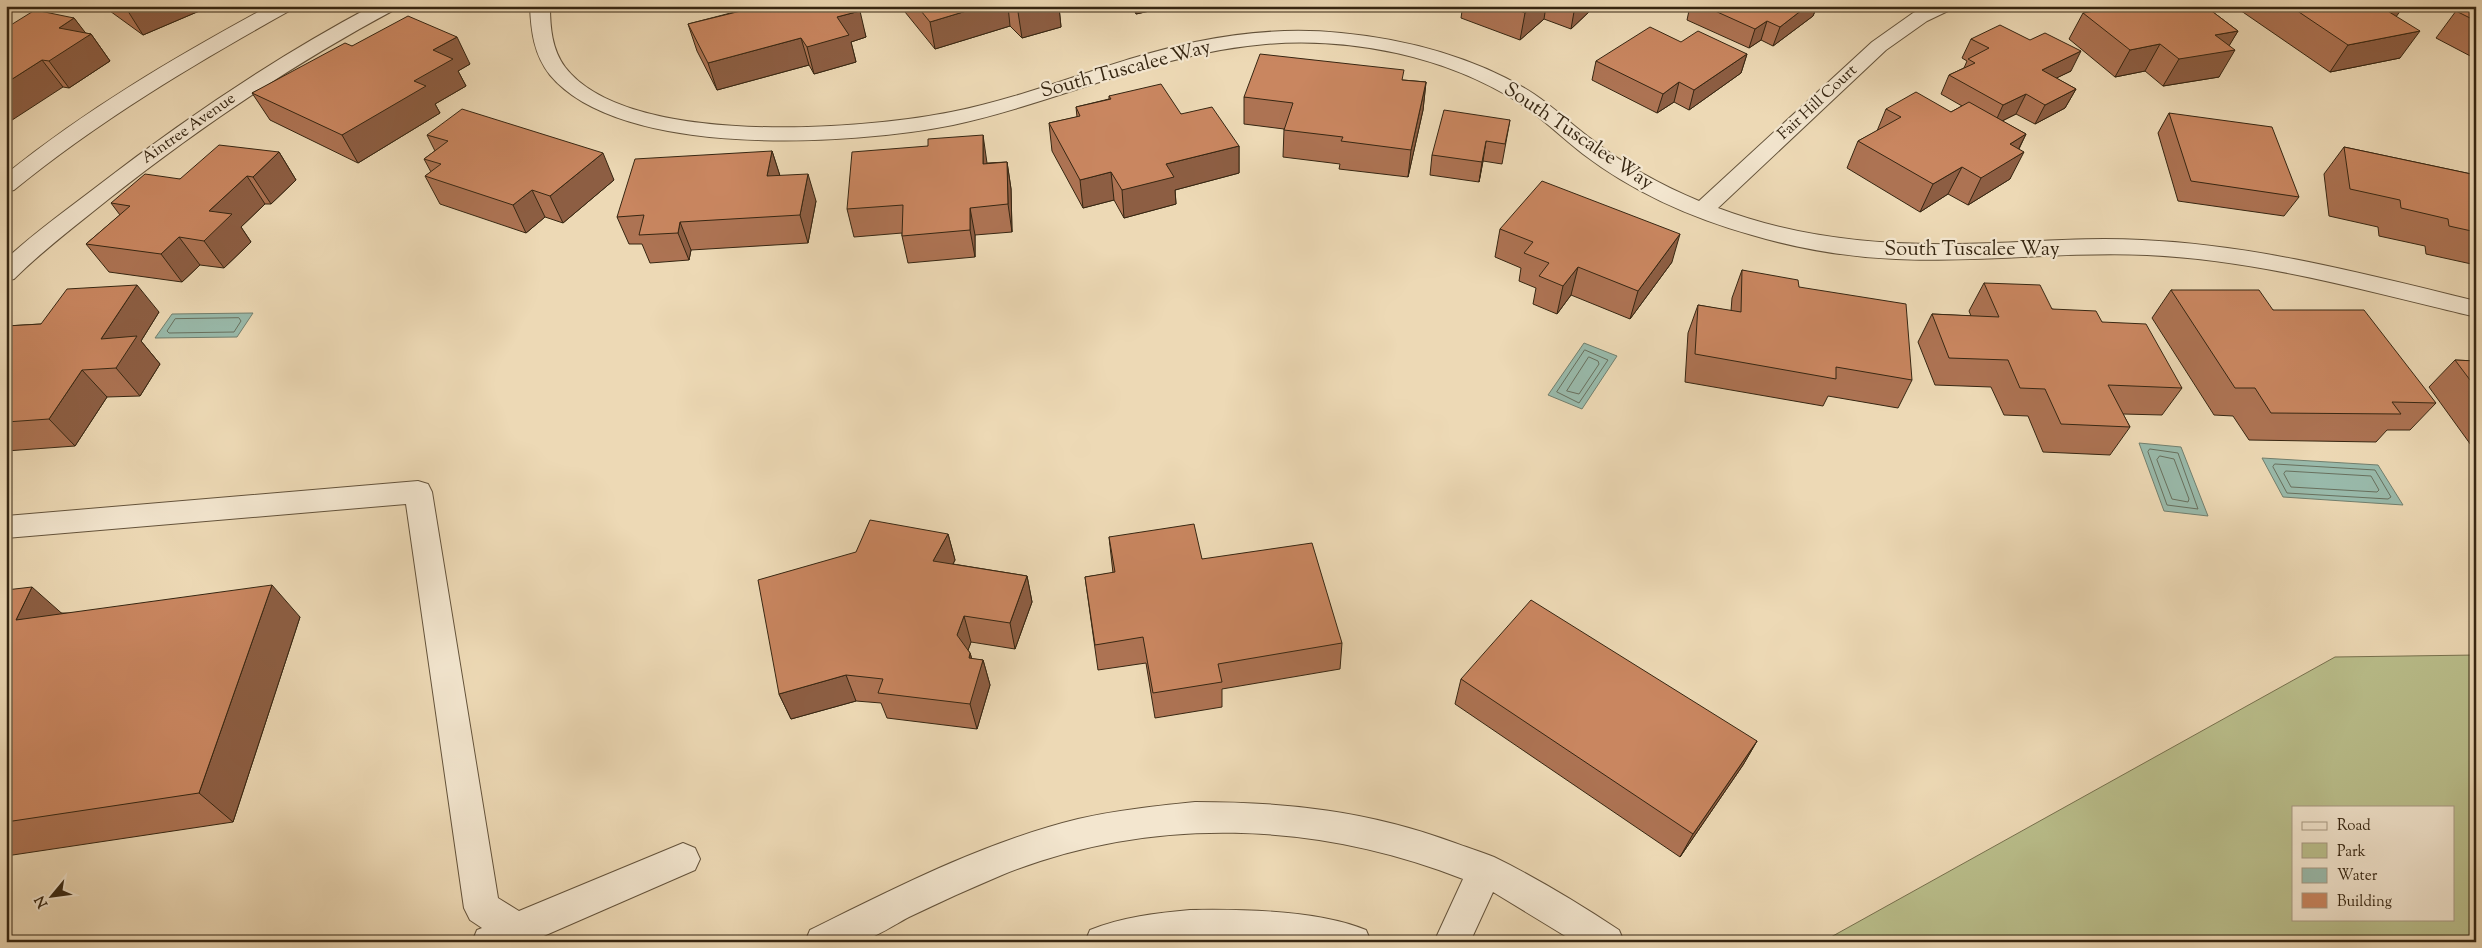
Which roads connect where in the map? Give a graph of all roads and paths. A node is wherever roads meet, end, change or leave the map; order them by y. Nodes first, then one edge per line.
1 (284, 6) edge
2 (387, 6) edge
3 (540, 6) edge
4 (1942, 6) edge
5 (6, 185) edge
6 (1702, 210) junction
7 (6, 273) edge
8 (2476, 309) edge
9 (6, 527) edge
10 (683, 859) dead end
11 (1485, 870) junction
12 (503, 936) edge
13 (823, 942) edge
14 (1103, 942) edge
15 (1353, 942) edge
16 (1452, 942) edge
17 (1606, 942) edge

1 - 5 street
2 - 7 street, Aintree Avenue
3 - 6 street, South Tuscalee Way
4 - 6 street, Fair Hill Court
6 - 8 street, South Tuscalee Way
9 - 12 street
10 - 12 street
11 - 13 street
11 - 16 street
11 - 17 street
14 - 15 street

